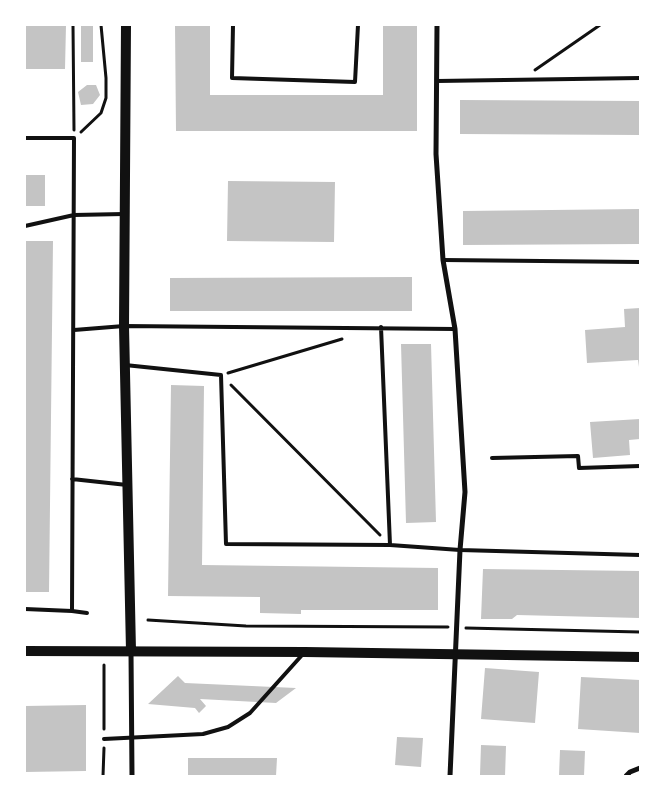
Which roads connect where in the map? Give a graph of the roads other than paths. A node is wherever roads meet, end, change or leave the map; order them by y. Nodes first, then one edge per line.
1 (126, 25) edge
2 (233, 25) edge
3 (358, 25) edge
4 (437, 25) edge
5 (640, 78) edge
6 (438, 81) junction
7 (25, 138) edge
8 (125, 214) junction
9 (74, 216) junction
10 (25, 226) edge
11 (443, 260) junction
12 (640, 262) edge
13 (124, 326) junction
14 (381, 327) junction
15 (455, 329) junction
16 (74, 330) junction
17 (125, 365) junction
18 (492, 458) dead end
19 (640, 466) edge
20 (72, 479) junction
21 (127, 485) junction
22 (390, 546) junction
23 (460, 550) junction
24 (640, 555) edge
25 (25, 609) edge
26 (72, 611) junction
27 (87, 614) dead end
28 (25, 651) edge
29 (131, 651) junction
30 (305, 652) junction
31 (455, 655) junction
32 (640, 657) edge
33 (104, 739) road end
34 (133, 739) junction
35 (640, 768) edge
36 (132, 776) edge
37 (450, 776) edge
38 (626, 776) edge

1 - 8 main road
2 - 3 lane
4 - 6 street
5 - 6 lane
6 - 11 street
7 - 9 lane
8 - 9 lane
8 - 13 main road
9 - 10 lane
9 - 16 lane
11 - 12 lane
11 - 15 street
13 - 14 lane
13 - 16 lane
13 - 17 main road
14 - 15 lane
14 - 22 lane
15 - 23 street
16 - 20 lane
17 - 21 main road
17 - 22 lane
18 - 19 lane
20 - 21 lane
20 - 26 lane
21 - 29 main road
22 - 23 lane
23 - 24 lane
23 - 31 street
25 - 26 lane
26 - 27 lane
28 - 29 main road
29 - 30 main road
29 - 34 street
30 - 31 main road
30 - 34 lane
31 - 32 main road
31 - 37 street
33 - 34 lane
34 - 36 street
35 - 38 street

